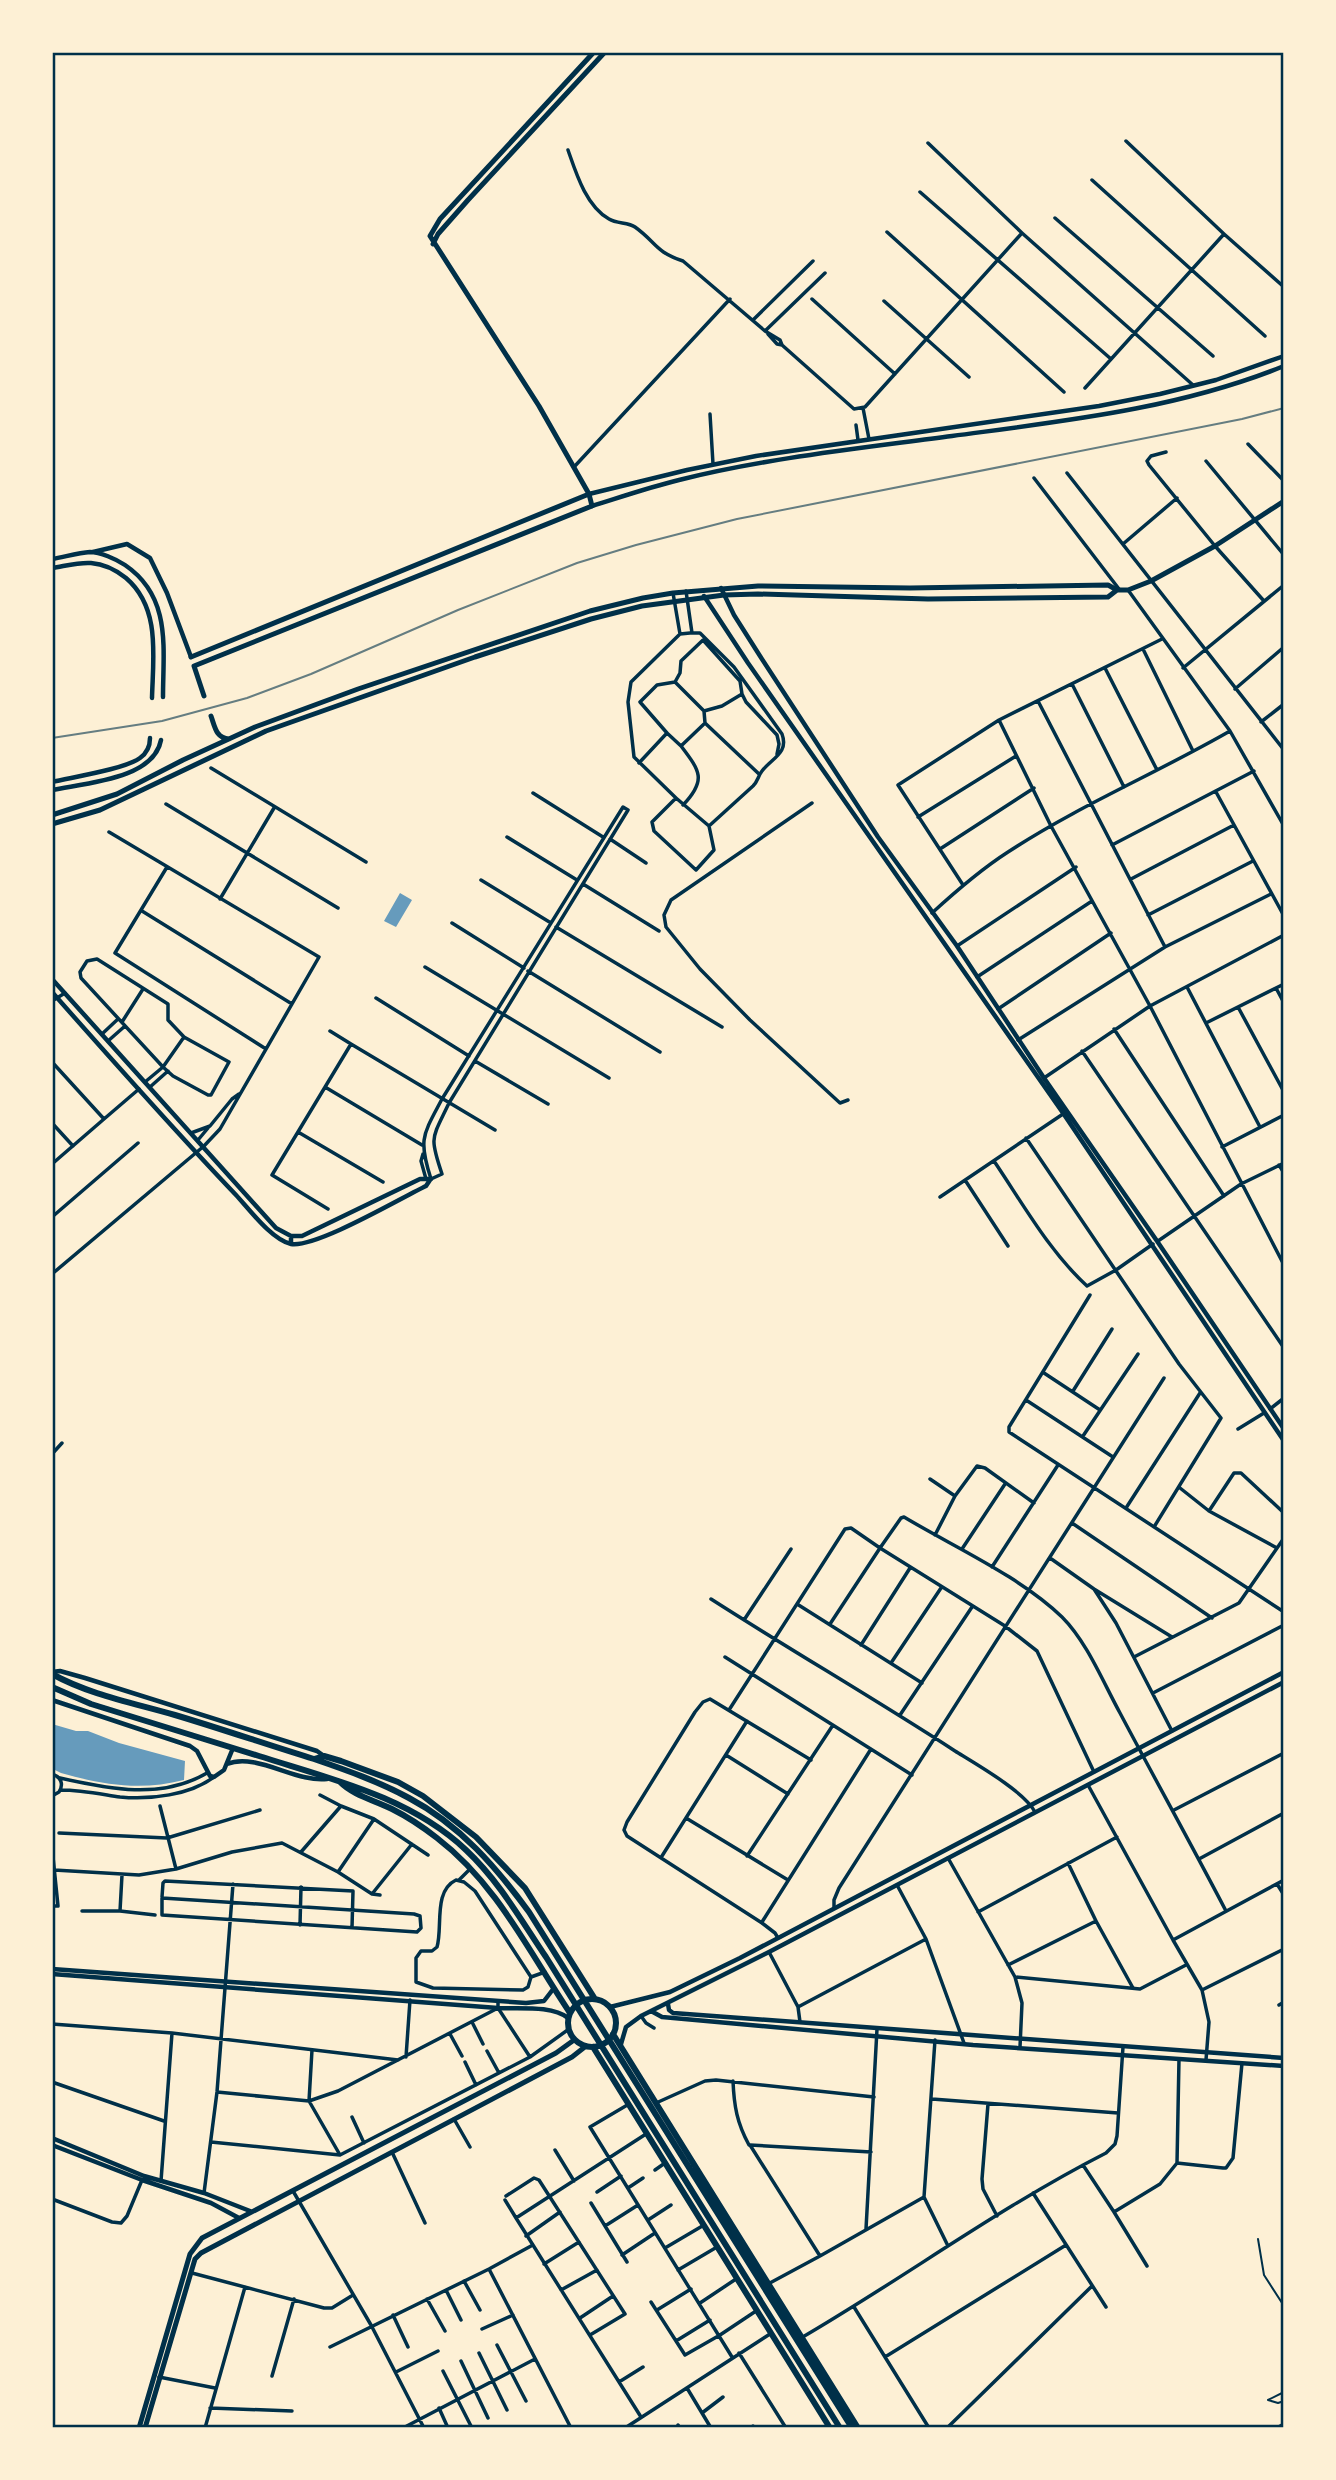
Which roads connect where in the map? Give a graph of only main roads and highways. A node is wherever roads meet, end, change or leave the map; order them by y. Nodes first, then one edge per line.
1 (594, 52) edge
2 (605, 52) edge
3 (433, 244) junction
4 (589, 494) junction
5 (1283, 501) edge
6 (758, 586) junction
7 (1119, 590) junction
8 (758, 594) junction
9 (191, 657) road end
10 (204, 696) dead end
11 (211, 716) dead end
12 (231, 739) junction
13 (52, 815) edge
14 (52, 824) edge
15 (52, 1673) edge
16 (52, 1687) edge
17 (325, 1760) junction
18 (335, 1780) junction
19 (555, 1937) junction
20 (532, 1952) junction
21 (595, 1999) junction
22 (569, 2016) junction
23 (613, 2034) junction
24 (574, 2040) junction
25 (589, 2047) junction
26 (719, 2203) junction
27 (698, 2215) junction
28 (145, 2418) junction
29 (139, 2427) edge
30 (145, 2427) edge
31 (830, 2427) edge
32 (840, 2427) edge
33 (852, 2427) edge
34 (858, 2427) edge

1 - 3 main road
2 - 3 main road
3 - 4 main road
4 - 9 main road
4 - 10 main road
5 - 7 main road
6 - 7 main road
6 - 8 main road
6 - 12 main road
7 - 8 main road
8 - 14 main road
11 - 12 main road
12 - 13 main road
15 - 17 main road
16 - 18 main road
17 - 19 main road
17 - 33 main road
18 - 20 main road
18 - 32 main road
19 - 20 main road
19 - 21 main road
20 - 22 main road
21 - 22 main road
21 - 23 main road
22 - 24 main road
23 - 25 main road
23 - 26 main road
24 - 25 main road
24 - 28 main road
25 - 27 main road
25 - 28 main road
26 - 27 main road
26 - 34 main road
27 - 31 main road
28 - 29 main road
28 - 30 main road

